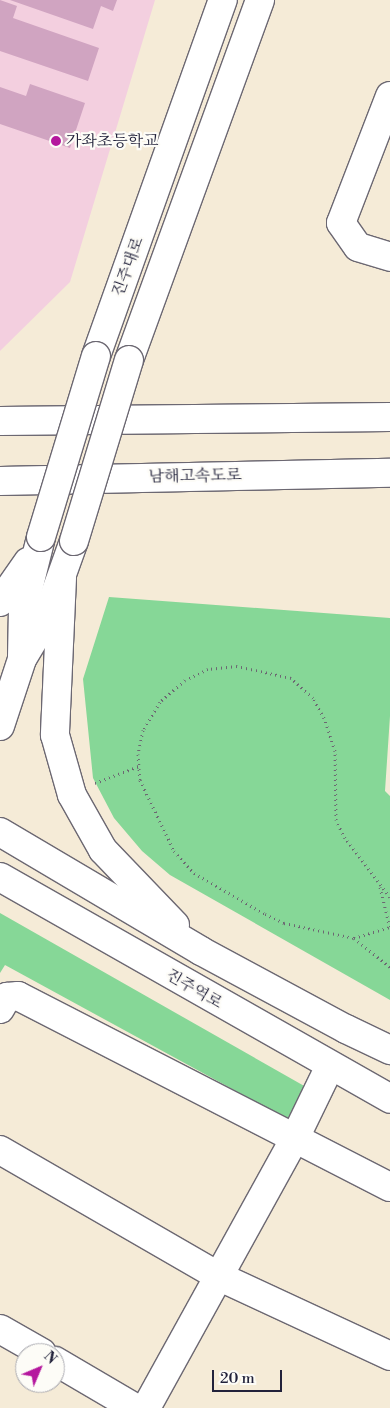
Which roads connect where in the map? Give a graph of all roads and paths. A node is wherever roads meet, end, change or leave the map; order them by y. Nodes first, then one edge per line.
1 (223, 0) edge
2 (260, 0) edge
3 (390, 96) edge
4 (390, 257) edge
5 (390, 418) edge
6 (0, 421) edge
7 (390, 473) edge
8 (0, 481) edge
9 (39, 544) junction
10 (62, 578) junction
11 (0, 602) edge
12 (22, 659) junction
13 (0, 726) edge
14 (139, 766) junction
15 (94, 783) dead end
16 (0, 832) edge
17 (0, 877) edge
18 (379, 884) junction
19 (390, 897) edge
20 (390, 928) edge
21 (354, 938) junction
22 (201, 951) junction
23 (390, 967) edge
24 (0, 1009) edge
25 (390, 1050) edge
26 (330, 1066) junction
27 (390, 1099) edge
28 (295, 1138) junction
29 (0, 1150) edge
30 (390, 1187) edge
31 (218, 1276) junction
32 (0, 1328) edge
33 (25, 1343) edge
34 (390, 1356) edge
35 (65, 1367) edge
36 (135, 1408) edge
37 (146, 1408) edge

1 - 9 main road, 진주대로, bridge
2 - 10 main road, 진주대로, bridge
3 - 4 main road
5 - 6 main road
7 - 8 main road, 남해고속도로
9 - 11 main road
9 - 12 main road
10 - 12 main road
10 - 22 main road
12 - 13 main road
14 - 15 path
14 - 18 path
14 - 21 path
16 - 22 main road
17 - 26 main road, 진주역로
18 - 19 path
18 - 20 path
20 - 21 path
21 - 23 path
22 - 25 main road
24 - 28 main road
26 - 27 main road, 진주역로
26 - 28 main road
28 - 30 main road
28 - 31 main road
29 - 31 main road
31 - 34 main road
31 - 37 main road
32 - 33 main road
35 - 36 main road

